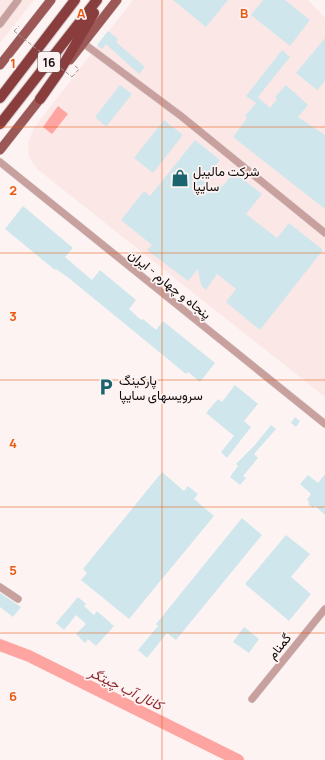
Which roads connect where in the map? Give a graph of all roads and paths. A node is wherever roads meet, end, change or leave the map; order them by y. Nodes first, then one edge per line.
1 (18, 0) edge
2 (51, 0) edge
3 (74, 0) edge
4 (97, 0) edge
5 (101, 0) edge
6 (117, 0) edge
7 (23, 23) dead end
8 (0, 24) edge
9 (84, 43) junction
10 (0, 65) edge
11 (79, 69) dead end
12 (0, 98) edge
13 (40, 99) junction
14 (0, 124) edge
15 (0, 150) edge
16 (0, 162) edge
17 (325, 233) edge
18 (325, 424) edge
19 (0, 587) edge
20 (18, 599) dead end
21 (325, 609) edge
22 (252, 699) dead end

1 - 8 lane
2 - 10 main road
3 - 12 highway, 16
4 - 14 highway, 16
5 - 13 highway
6 - 9 main road
7 - 11 path, bridge
9 - 13 main road
9 - 17 lane
13 - 15 main road
16 - 18 lane, پنجاه و چهارم - ایران
19 - 20 lane
21 - 22 lane, گمنام

